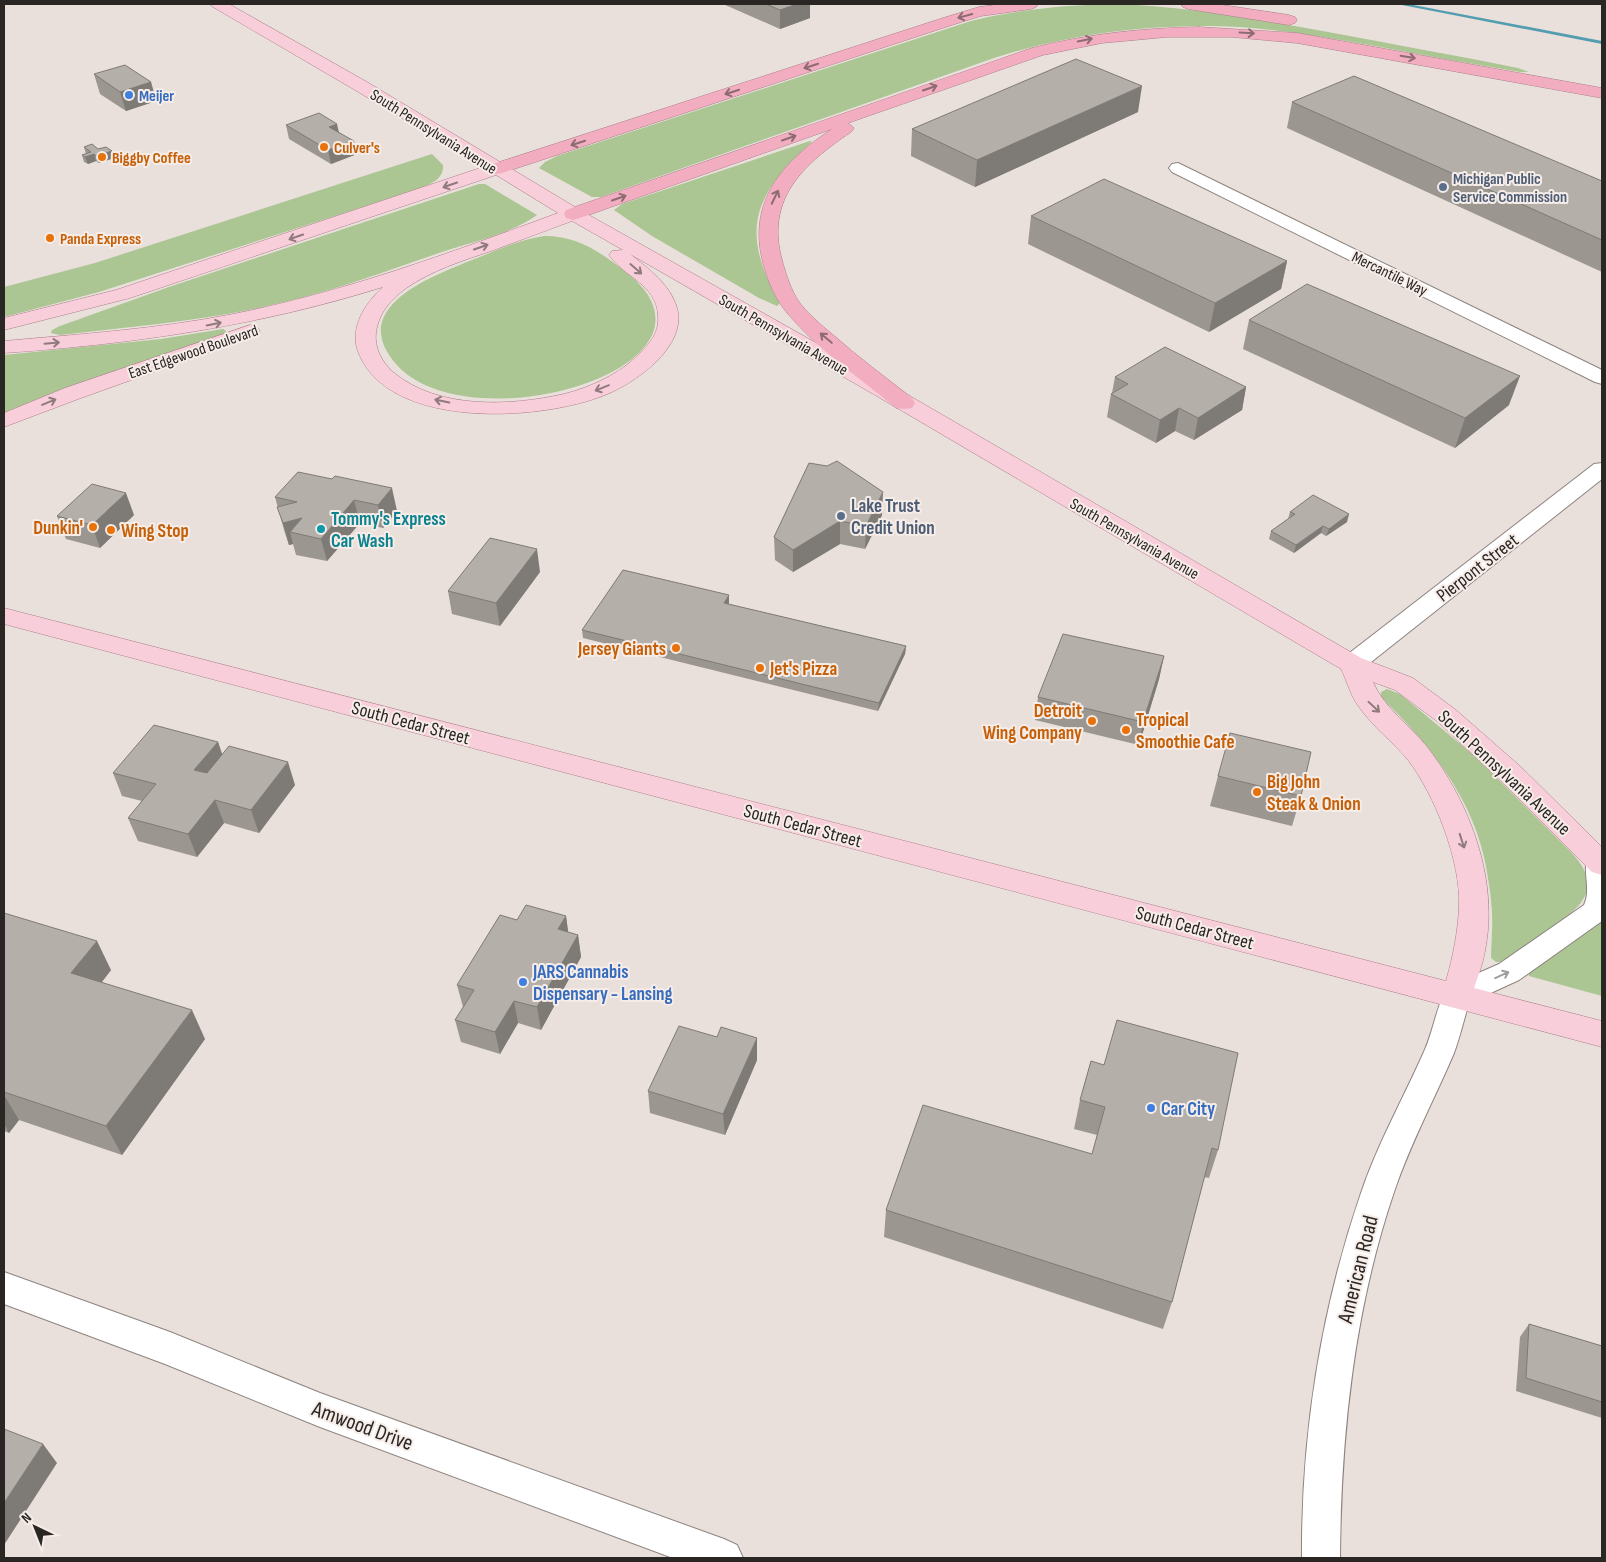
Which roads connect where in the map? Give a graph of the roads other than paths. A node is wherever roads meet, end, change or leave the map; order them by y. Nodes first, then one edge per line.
1 (221, 4) edge
2 (1030, 4) edge
3 (1188, 4) edge
4 (1305, 23) dead end
5 (1602, 94) edge
6 (884, 104) junction
7 (1178, 168) dead end
8 (496, 170) junction
9 (573, 214) junction
10 (434, 262) junction
11 (382, 281) junction
12 (123, 294) junction
13 (4, 324) edge
14 (4, 341) edge
15 (4, 347) edge
16 (1602, 378) edge
17 (904, 403) junction
18 (4, 421) edge
19 (1602, 469) edge
20 (4, 616) edge
21 (1352, 664) junction
22 (1601, 863) edge
23 (1457, 995) junction
24 (1602, 1034) edge
25 (4, 1288) edge
26 (724, 1558) edge
27 (1321, 1558) edge

1 - 8 main road, South Pennsylvania Avenue
2 -> 8 highway
3 - 4 highway
6 -> 5 highway
9 -> 6 highway
17 -> 6 highway
7 - 16 street, Mercantile Way
8 - 9 main road, South Pennsylvania Avenue
8 -> 12 main road
10 -> 9 main road
9 -> 10 main road
9 - 17 main road, South Pennsylvania Avenue
10 - 11 main road
15 -> 11 main road
18 -> 11 main road, East Edgewood Boulevard
12 - 13 main road
12 - 14 main road
17 - 21 main road, South Pennsylvania Avenue
19 - 21 street, Pierpont Street
20 - 23 main road, South Cedar Street
21 - 22 main road, South Pennsylvania Avenue
21 -> 23 main road
23 -> 22 street, South Pennsylvania Avenue
23 - 24 main road, South Cedar Street
23 - 27 street, American Road
25 - 26 street, Amwood Drive

